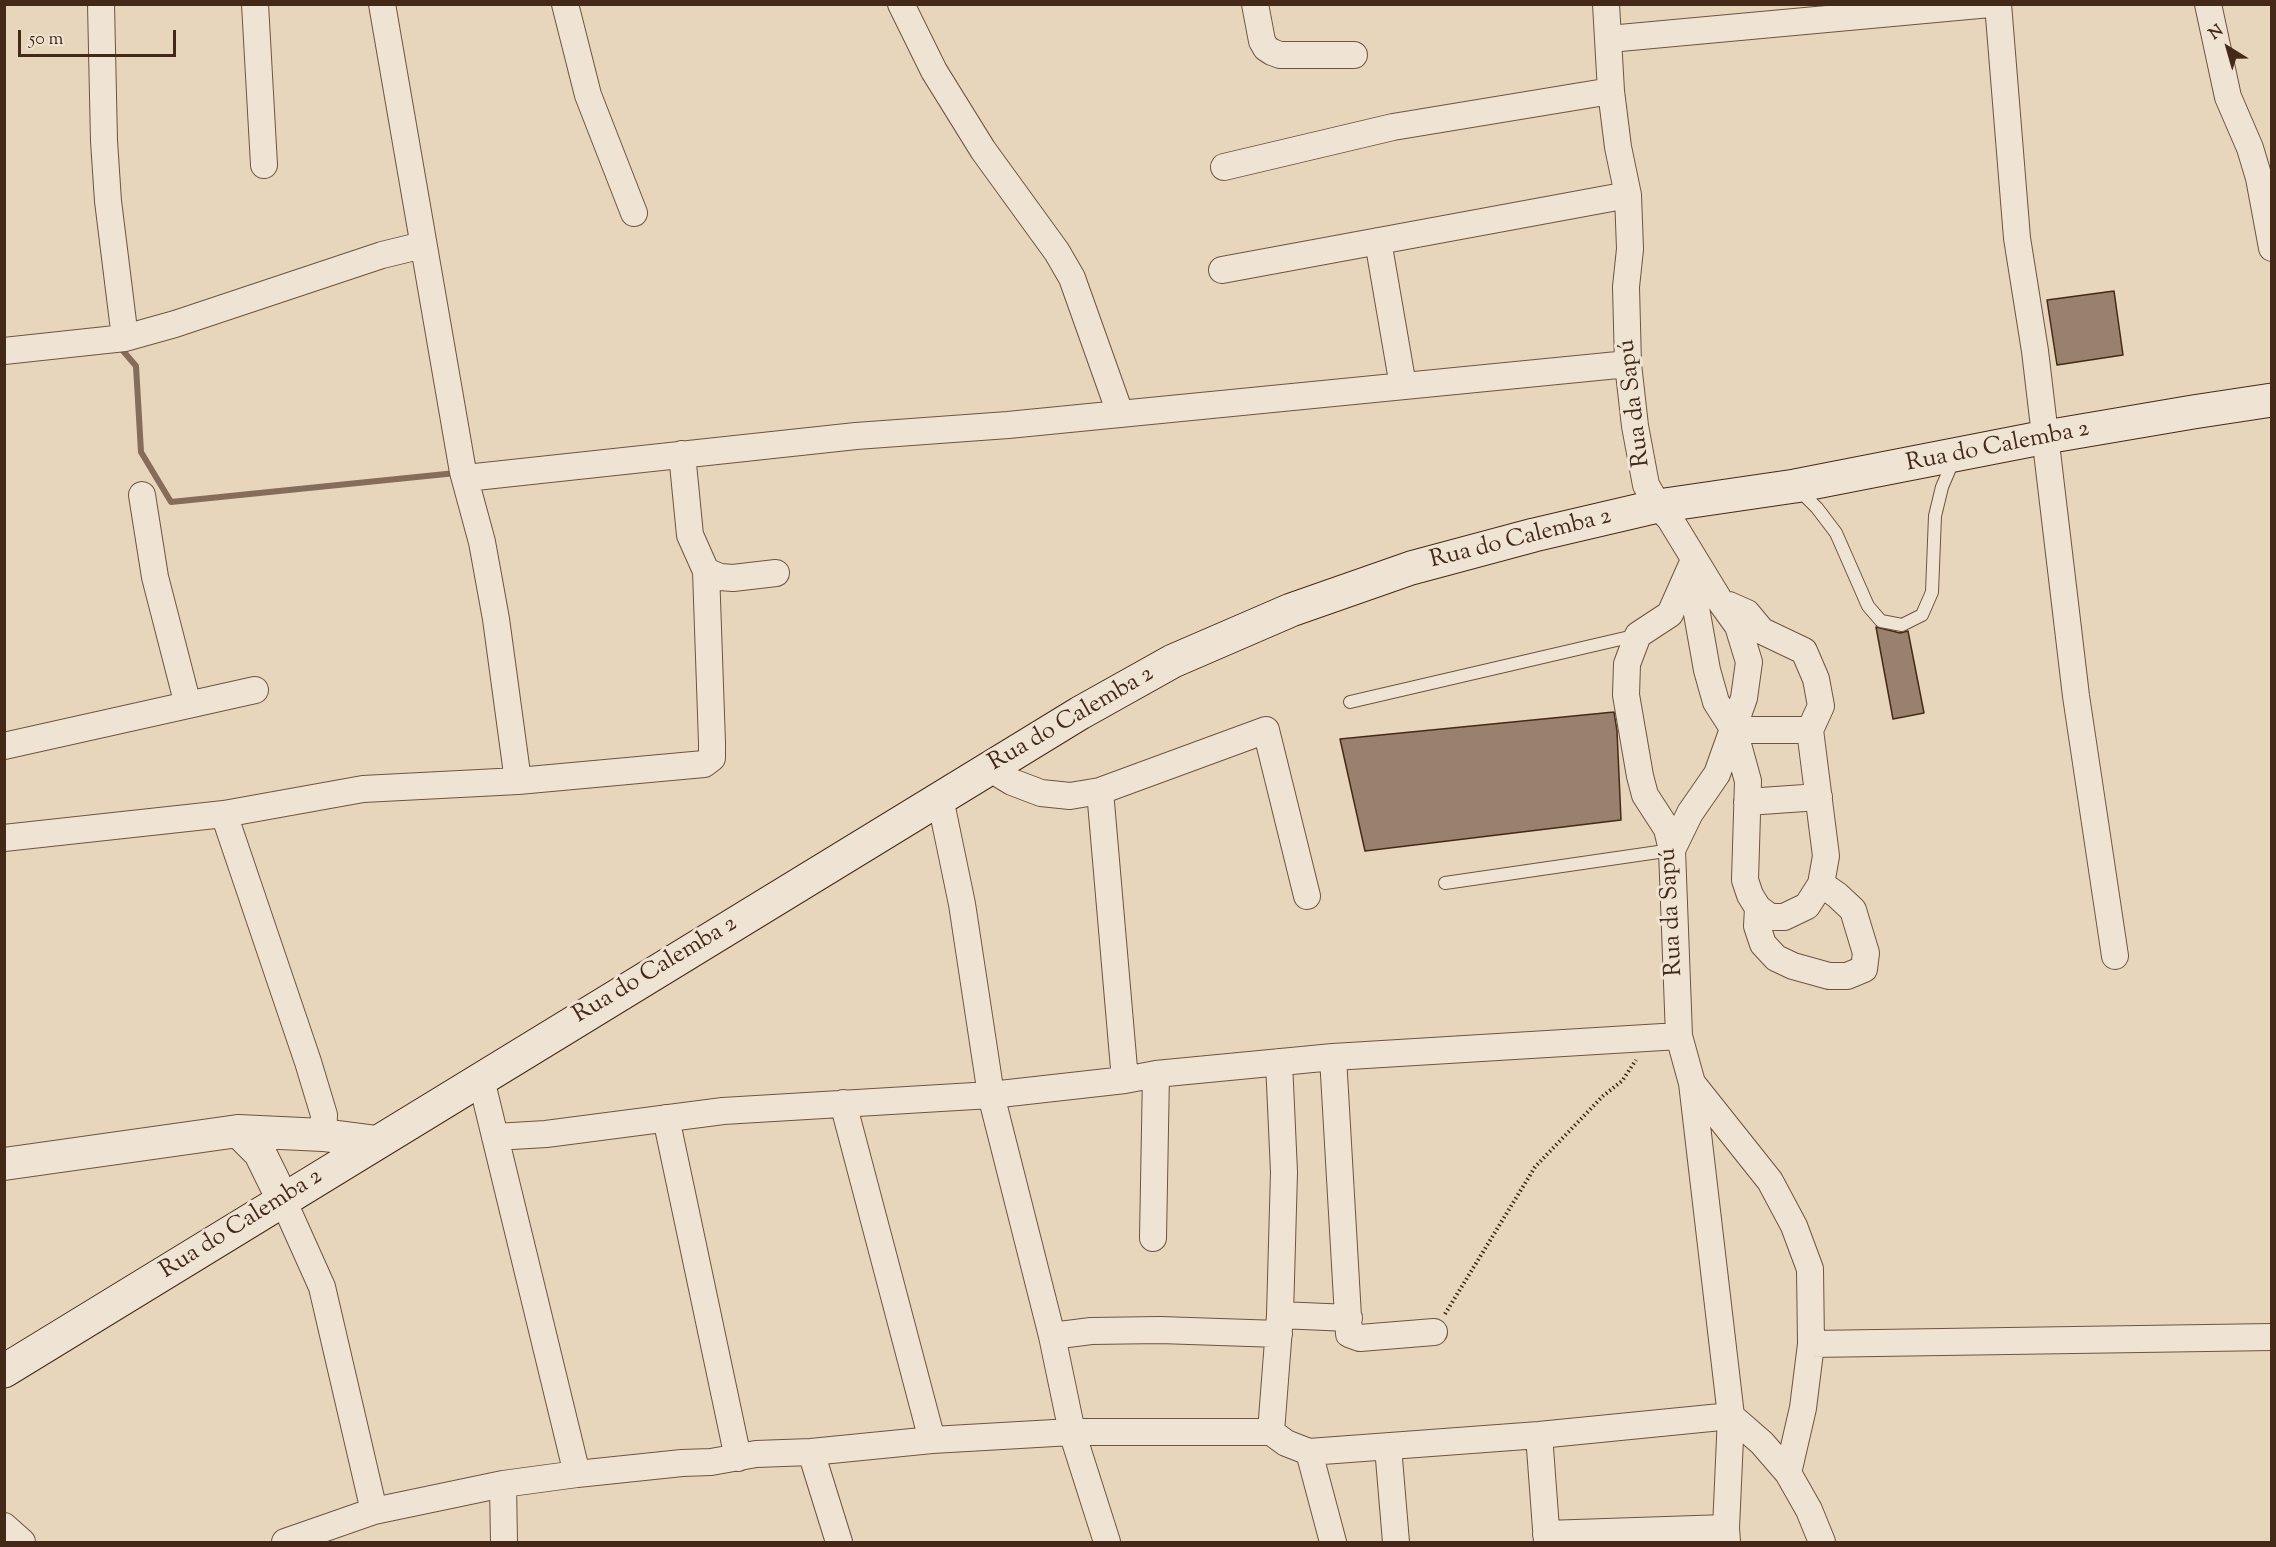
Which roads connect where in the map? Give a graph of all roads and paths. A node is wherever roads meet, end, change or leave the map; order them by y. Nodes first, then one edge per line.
1 (101, 4) edge
2 (255, 4) edge
3 (382, 4) edge
4 (565, 4) edge
5 (901, 4) edge
6 (1255, 4) edge
7 (1606, 4) edge
8 (1990, 4) edge
9 (1998, 4) edge
10 (2208, 4) edge
11 (1609, 39) junction
12 (1354, 55) dead end
13 (1611, 91) junction
14 (264, 165) dead end
15 (1224, 167) dead end
16 (1628, 195) junction
17 (634, 213) dead end
18 (1378, 241) junction
19 (423, 245) junction
20 (2271, 248) edge
21 (1222, 270) dead end
22 (125, 338) junction
23 (4, 351) edge
24 (1628, 364) junction
25 (1403, 386) junction
26 (2271, 402) edge
27 (1119, 413) junction
28 (2046, 438) junction
29 (682, 454) junction
30 (1956, 456) junction
31 (466, 478) junction
32 (1795, 486) junction
33 (142, 495) dead end
34 (1658, 506) junction
35 (1694, 560) junction
36 (706, 571) junction
37 (776, 573) dead end
38 (1708, 604) junction
39 (1670, 614) junction
40 (1638, 635) junction
41 (255, 690) dead end
42 (1350, 702) dead end
43 (188, 705) junction
44 (1734, 730) junction
45 (1810, 730) junction
46 (4, 746) edge
47 (989, 768) junction
48 (518, 781) junction
49 (1100, 791) junction
50 (1819, 797) junction
51 (940, 798) junction
52 (1747, 802) junction
53 (224, 814) junction
54 (4, 838) edge
55 (1672, 850) junction
56 (1445, 883) dead end
57 (1821, 884) junction
58 (1307, 896) dead end
59 (1758, 908) junction
60 (2115, 956) dead end
61 (1679, 1035) junction
62 (1645, 1054) dead end
63 (1333, 1058) junction
64 (1279, 1062) junction
65 (1156, 1074) junction
66 (481, 1078) junction
67 (1125, 1080) junction
68 (1692, 1083) junction
69 (991, 1095) junction
70 (843, 1103) junction
71 (666, 1118) junction
72 (238, 1131) junction
73 (323, 1135) junction
74 (495, 1137) junction
75 (377, 1142) junction
76 (4, 1164) edge
77 (283, 1200) junction
78 (1153, 1238) dead end
79 (1349, 1318) junction
80 (1280, 1325) junction
81 (1434, 1332) joint
82 (1052, 1336) junction
83 (2271, 1337) edge
84 (1811, 1344) junction
85 (4, 1371) edge
86 (1731, 1416) junction
87 (1072, 1432) junction
88 (1271, 1432) junction
89 (1539, 1435) junction
90 (932, 1440) junction
91 (1388, 1447) junction
92 (811, 1452) junction
93 (1309, 1452) junction
94 (738, 1458) junction
95 (1788, 1473) junction
96 (577, 1474) junction
97 (503, 1484) junction
98 (374, 1511) junction
99 (4, 1526) edge
100 (1726, 1535) edge
101 (1547, 1538) edge
102 (22, 1542) edge
103 (285, 1542) edge
104 (504, 1542) edge
105 (839, 1542) edge
106 (1107, 1542) edge
107 (1333, 1542) edge
108 (1396, 1542) edge
109 (1822, 1542) edge

1 - 22 street
2 - 14 street
3 - 19 street
4 - 17 street
5 - 27 street
6 - 12 street
7 - 11 street, Rua da Sapú
8 - 11 street
9 - 28 street
10 - 20 street
11 - 13 street, Rua da Sapú
13 - 15 street
13 - 16 street, Rua da Sapú
16 - 18 street
16 - 24 street, Rua da Sapú
18 - 21 street
18 - 25 street
19 - 22 street
19 - 31 street
22 - 23 street
24 - 25 street
24 - 34 street, Rua da Sapú
25 - 27 street
26 - 28 main road, Rua do Calemba 2
27 - 29 street
28 - 30 main road, Rua do Calemba 2
28 - 60 street
29 - 31 street
29 - 36 street
30 - 32 main road, Rua do Calemba 2
30 - 32 lane
31 - 48 street
32 - 34 main road, Rua do Calemba 2
33 - 43 street
34 - 35 street, Rua da Sapú
34 - 47 main road, Rua do Calemba 2
35 - 38 street, Rua da Sapú
35 - 39 street
36 - 37 street
36 - 48 street
38 - 39 street
38 - 44 street
38 - 44 street, Rua da Sapú
38 - 45 street
39 - 40 street
40 - 42 lane
40 - 55 street, Rua da Sapú
41 - 43 street
43 - 46 street
44 - 45 street
44 - 52 street
44 - 55 street, Rua da Sapú
45 - 50 street
47 - 49 street
47 - 51 main road, Rua do Calemba 2
48 - 53 street
49 - 58 street
49 - 67 street
50 - 52 street
50 - 57 street
51 - 66 main road, Rua do Calemba 2
51 - 69 street
52 - 59 street
53 - 54 street
53 - 73 street
55 - 56 lane
55 - 61 street, Rua da Sapú
57 - 59 street
57 - 59 street
61 - 63 street
61 - 68 street, Rua da Sapú
62 - 81 path
63 - 64 street
63 - 79 street
64 - 65 street
64 - 80 street
65 - 67 street
65 - 78 street
66 - 74 street
66 - 75 main road, Rua do Calemba 2
67 - 69 street
68 - 84 street
68 - 86 street, Rua da Sapú
69 - 70 street
69 - 82 street
70 - 71 street
70 - 90 street
71 - 74 street
71 - 94 street
72 - 73 street
72 - 76 street
72 - 77 street
73 - 75 street
74 - 96 street
75 - 77 main road, Rua do Calemba 2
77 - 85 main road, Rua do Calemba 2
77 - 98 street
79 - 80 street
79 - 81 street
80 - 82 street
80 - 88 street
82 - 87 street
83 - 84 street
84 - 95 street
86 - 89 street
86 - 95 street
86 - 100 street, Rua da Sapú
87 - 88 street
87 - 90 street
87 - 106 street
88 - 93 street
89 - 91 street
89 - 101 street
90 - 92 street
91 - 93 street
91 - 108 street
92 - 94 street
92 - 105 street
93 - 107 street
94 - 96 street
95 - 109 street
96 - 97 street
97 - 98 street
97 - 104 street
98 - 103 street
99 - 102 street
100 - 101 street

